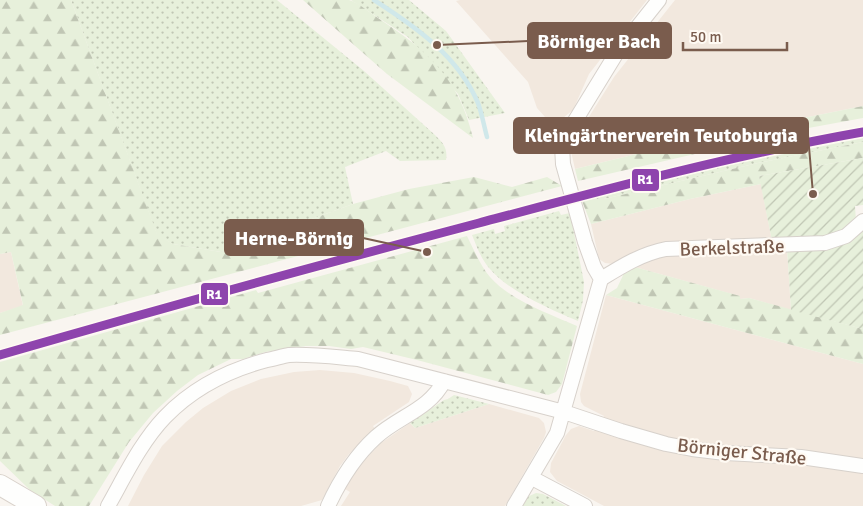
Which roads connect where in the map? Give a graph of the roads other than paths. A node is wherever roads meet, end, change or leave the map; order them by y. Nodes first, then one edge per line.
1 (659, 0) edge
2 (863, 221) edge
3 (601, 279) junction
4 (444, 381) junction
5 (564, 412) junction
6 (863, 466) edge
7 (532, 478) junction
8 (0, 486) edge
9 (0, 498) edge
10 (13, 506) edge
11 (36, 506) edge
12 (108, 506) edge
13 (328, 506) edge
14 (514, 506) edge
15 (585, 506) edge

1 - 3 street
2 - 3 street, Berkelstraße
3 - 5 street
4 - 5 street
4 - 12 street
4 - 13 street
5 - 6 street, Börniger Straße
5 - 7 street
7 - 14 street
7 - 15 street
8 - 11 main road
9 - 10 main road

